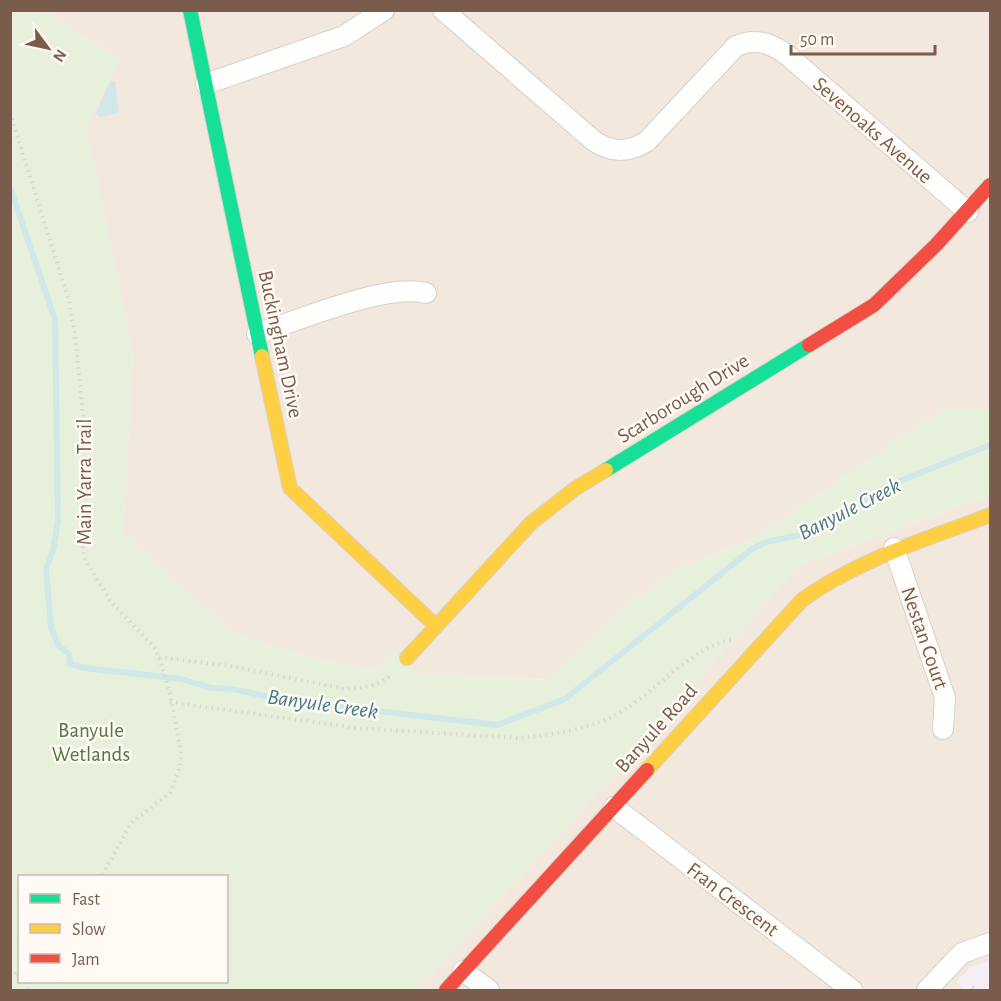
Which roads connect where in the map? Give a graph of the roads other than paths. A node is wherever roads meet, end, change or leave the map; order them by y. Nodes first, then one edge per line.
1 (190, 10) edge
2 (384, 10) edge
3 (442, 10) edge
4 (206, 84) junction
5 (990, 186) edge
6 (968, 212) junction
7 (426, 293) dead end
8 (257, 334) junction
9 (990, 515) edge
10 (984, 531) dead end
11 (929, 536) junction
12 (894, 548) junction
13 (436, 626) junction
14 (407, 658) road end
15 (943, 729) dead end
16 (614, 807) junction
17 (990, 943) edge
18 (464, 971) junction
19 (446, 990) edge
20 (489, 990) edge
21 (852, 990) edge
22 (927, 990) edge

1 - 4 street, Buckingham Drive
2 - 4 street
3 - 6 street, Sevenoaks Avenue
4 - 8 street, Buckingham Drive
5 - 6 street, Scarborough Drive
6 - 13 street, Scarborough Drive
7 - 8 street
8 - 13 street, Buckingham Drive
9 - 11 street, Banyule Road
10 - 11 street, Banyule Road
11 - 12 street, Banyule Road
12 - 15 street, Nestan Court
12 - 16 street, Banyule Road
13 - 14 street, Scarborough Drive
16 - 18 street, Banyule Road
16 - 21 street, Fran Crescent
17 - 22 street
18 - 19 street, Banyule Road
18 - 20 street

